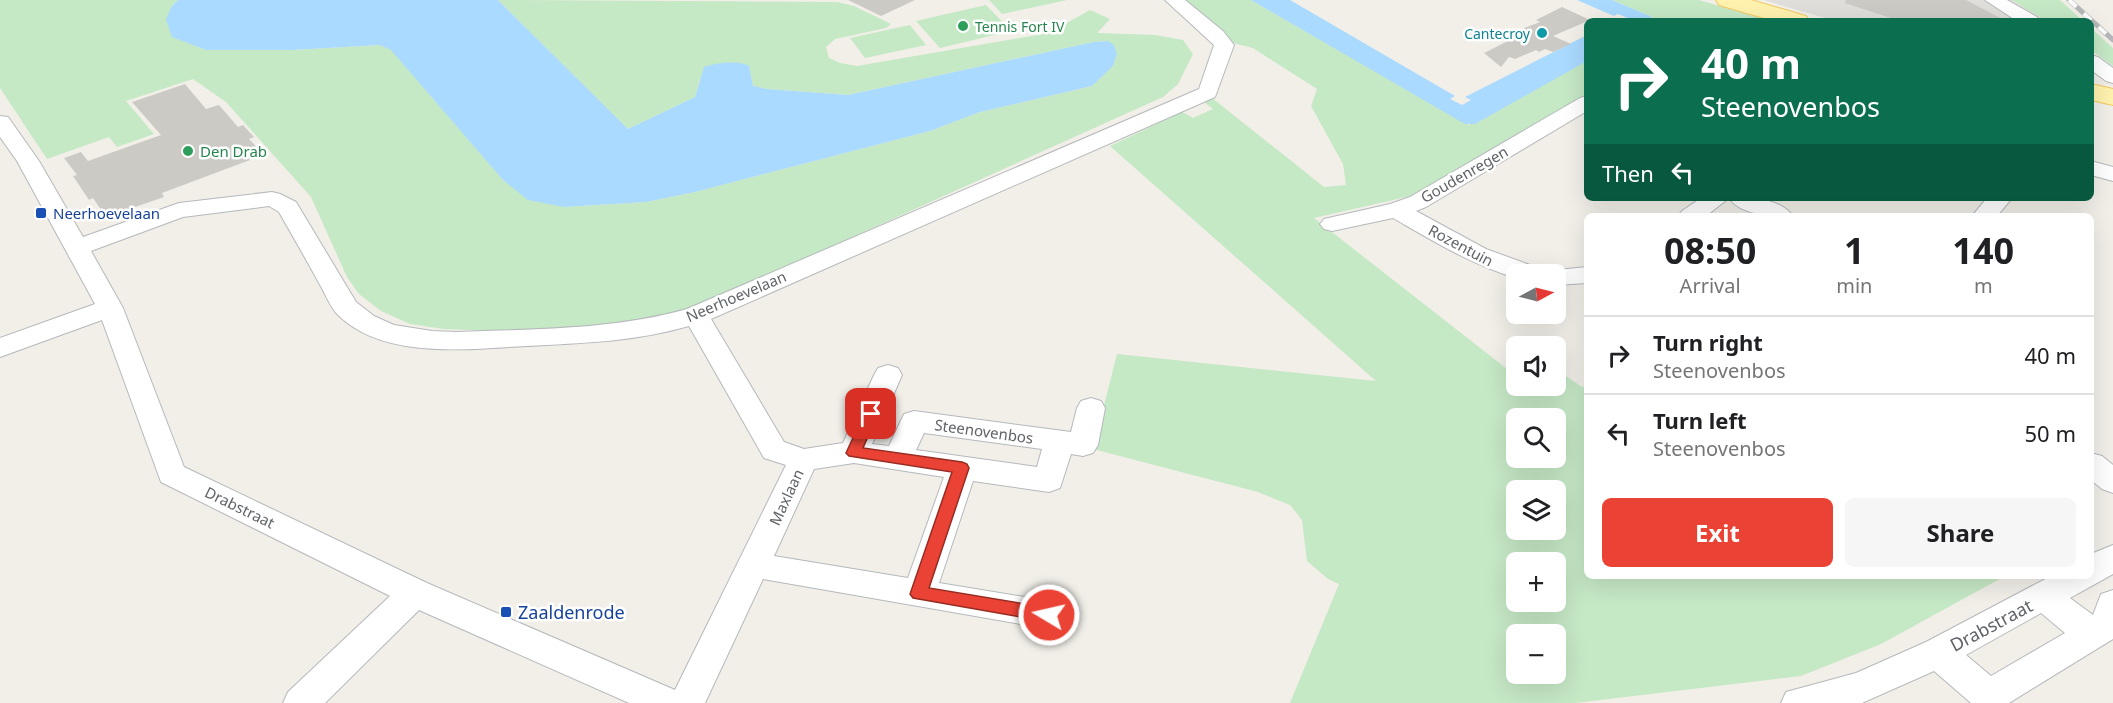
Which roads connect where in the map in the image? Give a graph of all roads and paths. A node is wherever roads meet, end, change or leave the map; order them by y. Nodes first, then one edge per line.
1 (1174, 0) edge
2 (1727, 0) edge
3 (1994, 0) edge
4 (1788, 18) edge
5 (2025, 18) edge
6 (2094, 63) edge
7 (2113, 76) edge
8 (2094, 93) edge
9 (2113, 97) edge
10 (1584, 104) edge
11 (0, 122) edge
12 (2094, 169) edge
13 (2113, 174) edge
14 (1712, 201) edge
15 (1745, 201) edge
16 (1997, 201) edge
17 (1397, 210) junction
18 (1694, 213) edge
19 (1764, 213) edge
20 (1987, 213) edge
21 (1332, 224) dead end
22 (77, 248) junction
23 (1506, 268) edge
24 (1584, 275) edge
25 (1566, 276) edge
26 (111, 308) junction
27 (696, 315) junction
28 (0, 348) edge
29 (888, 375) dead end
30 (1091, 408) dead end
31 (1059, 441) junction
32 (854, 453) junction
33 (898, 459) junction
34 (804, 460) junction
35 (2094, 466) edge
36 (962, 468) junction
37 (2113, 481) edge
38 (2113, 558) edge
39 (2094, 568) edge
40 (774, 569) dead end
41 (2074, 579) edge
42 (415, 594) junction
43 (919, 594) junction
44 (2043, 596) junction
45 (2113, 604) edge
46 (1049, 615) dead end
47 (2092, 634) junction
48 (1938, 653) junction
49 (2002, 698) edge
50 (301, 703) edge
51 (667, 703) edge
52 (687, 703) edge
53 (1798, 703) edge

1 - 27 street, Neerhoevelaan
2 - 4 main road
3 - 5 street
6 - 7 street
8 - 9 main road
10 - 17 street, Goudenregen
11 - 22 street, Drabstraat
12 - 13 street
14 - 18 street
15 - 19 street
16 - 20 street
17 - 21 street, Goudenregen
17 - 23 street, Rozentuin
22 - 26 street, Drabstraat
22 - 27 street, Neerhoevelaan
24 - 25 street
26 - 28 street
26 - 42 street, Drabstraat
27 - 34 street, Maxlaan
29 - 32 street
30 - 31 street, Steenovenbos
31 - 33 street, Steenovenbos
31 - 36 street
32 - 33 street
32 - 34 street
33 - 36 street
34 - 52 street, Maxlaan
35 - 37 street
36 - 43 street
38 - 39 street
40 - 43 street
41 - 44 street, Drabstraat
42 - 50 street
42 - 51 street, Drabstraat
43 - 46 street
44 - 47 street, Drabstraat
44 - 48 street, Drabstraat
45 - 47 street, Drabstraat
47 - 49 street, Drabstraat
48 - 49 street, Drabstraat
48 - 53 street, Drabstraat

